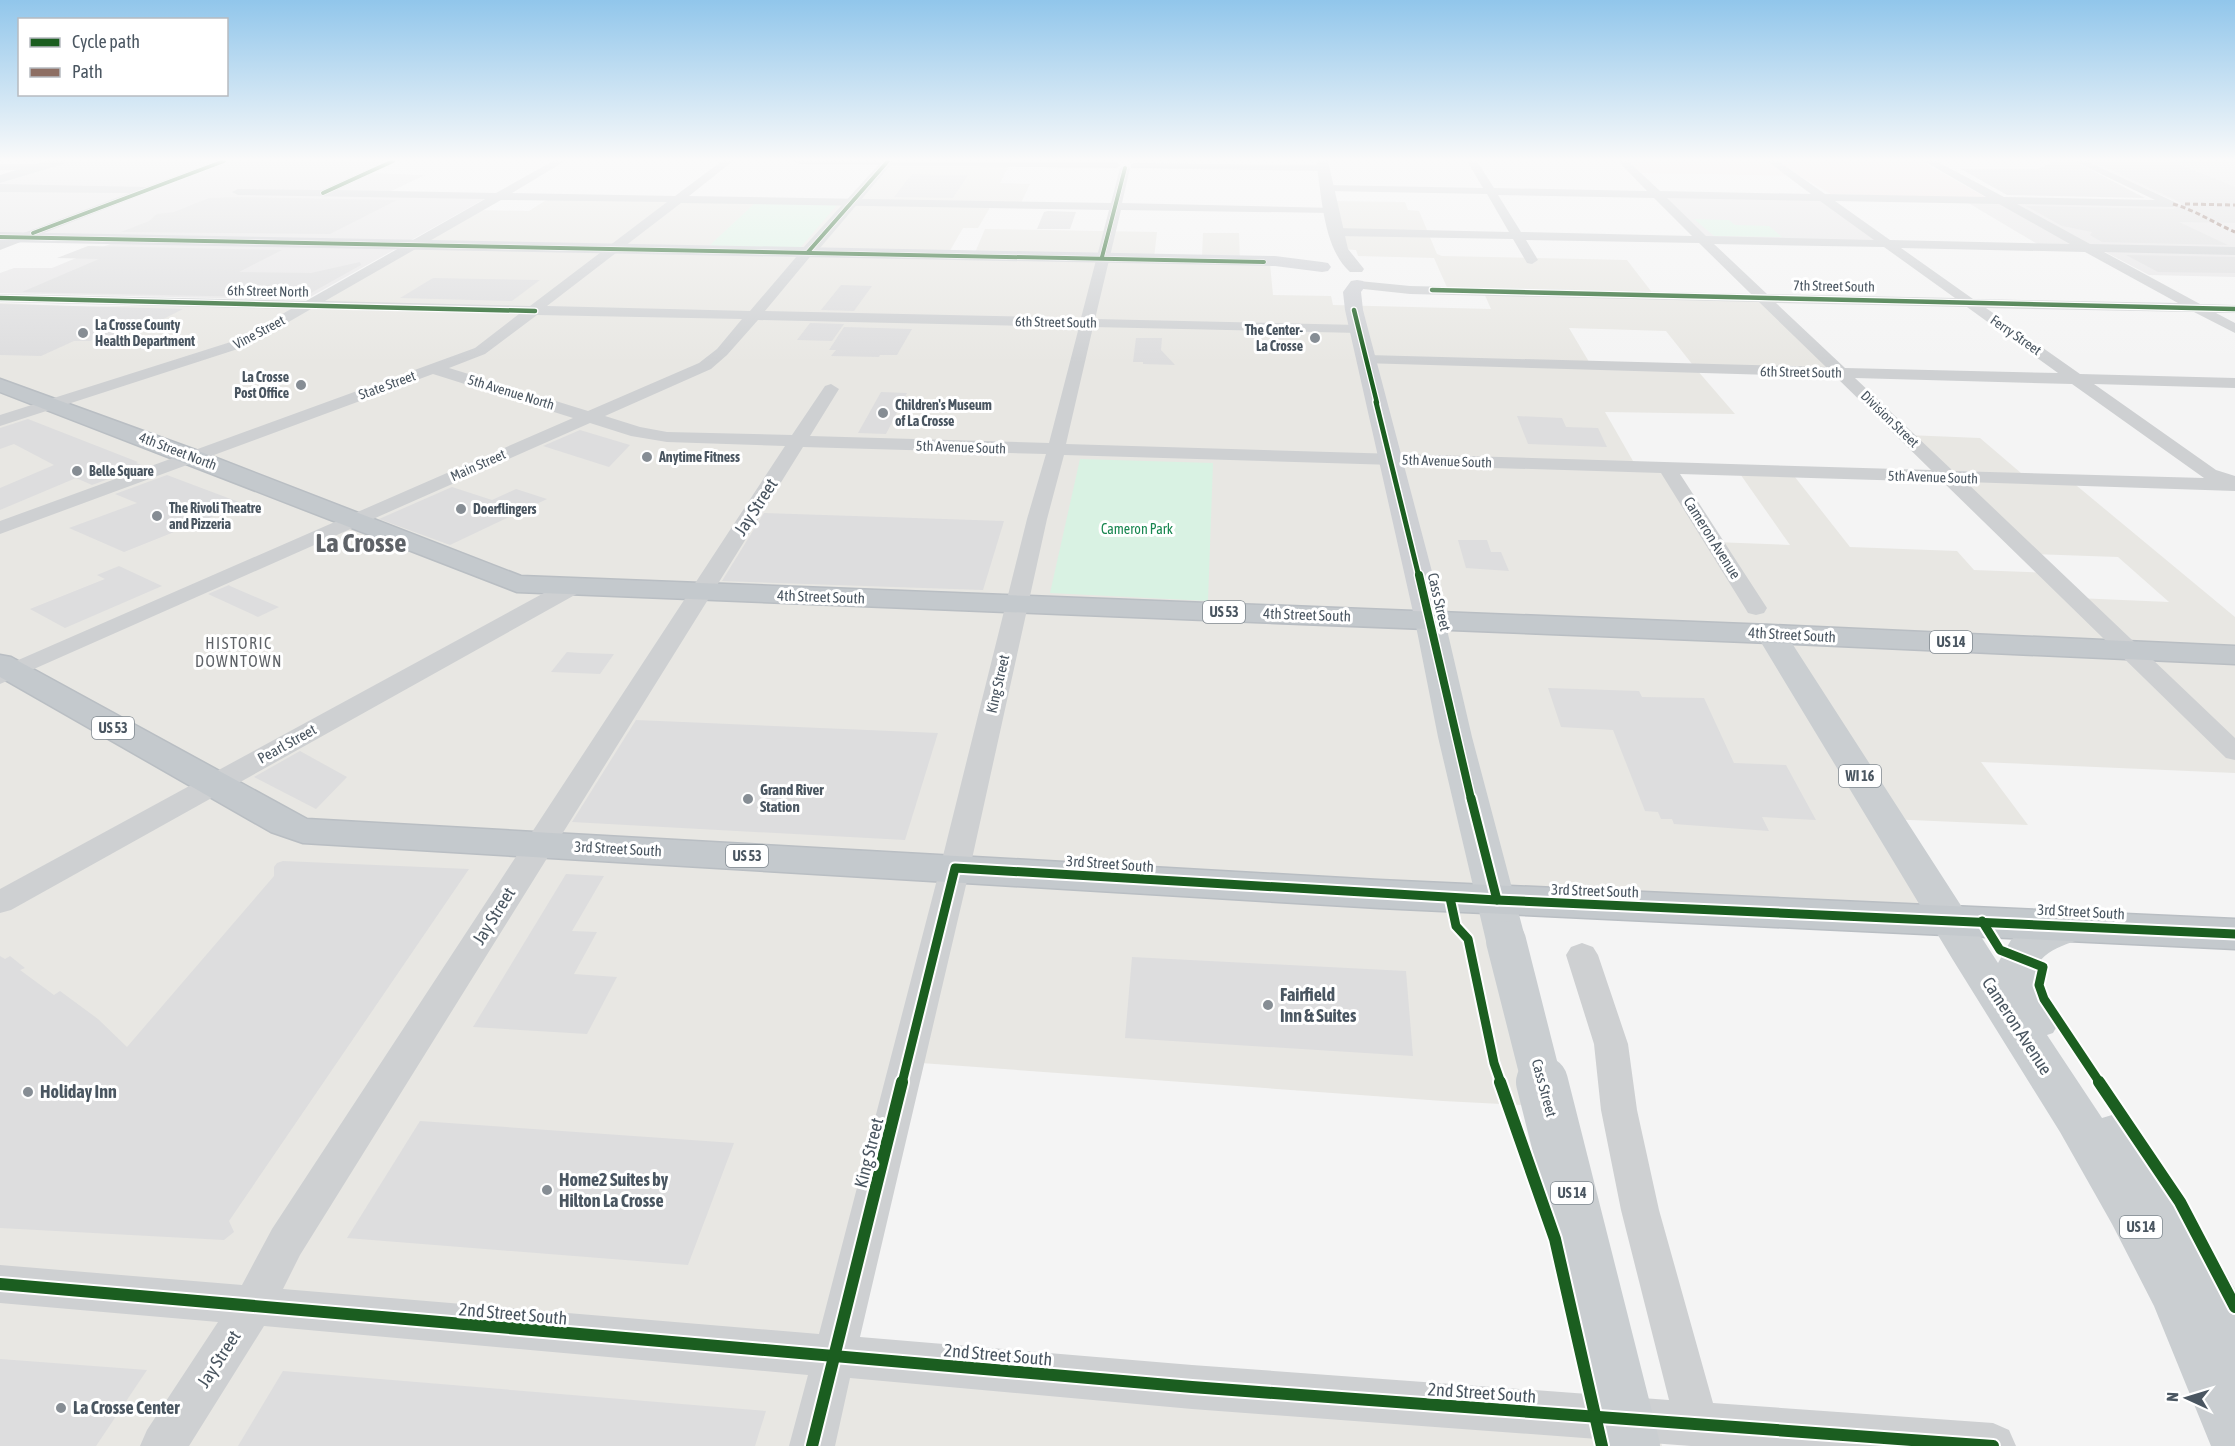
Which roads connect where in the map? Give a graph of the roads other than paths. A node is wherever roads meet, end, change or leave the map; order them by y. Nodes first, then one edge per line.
1 (46, 228) edge
2 (443, 228) edge
3 (641, 228) edge
4 (829, 228) edge
5 (1109, 228) edge
6 (1335, 228) edge
7 (1513, 228) edge
8 (1691, 228) edge
9 (1868, 228) edge
10 (2053, 228) edge
11 (1336, 232) junction
12 (1518, 236) junction
13 (0, 237) edge
14 (24, 237) junction
15 (1702, 240) junction
16 (416, 244) junction
17 (1889, 244) junction
18 (0, 246) edge
19 (616, 248) junction
20 (2088, 248) junction
21 (1341, 249) junction
22 (2235, 251) edge
23 (808, 252) junction
24 (1102, 257) junction
25 (1533, 260) dead end
26 (1264, 262) junction
27 (1323, 266) junction
28 (1360, 279) junction
29 (0, 298) edge
30 (1763, 298) junction
31 (1970, 302) junction
32 (308, 306) junction
33 (2197, 308) junction
34 (2235, 309) edge
35 (535, 311) junction
36 (754, 315) junction
37 (1357, 320) junction
38 (1086, 323) junction
39 (2235, 328) edge
40 (1366, 360) junction
41 (432, 368) junction
42 (1843, 373) junction
43 (2078, 379) junction
44 (2235, 383) edge
45 (0, 385) edge
46 (831, 389) dead end
47 (52, 405) junction
48 (590, 416) junction
49 (0, 421) edge
50 (798, 441) junction
51 (1056, 450) junction
52 (193, 457) junction
53 (1391, 459) junction
54 (1668, 468) junction
55 (1951, 477) junction
56 (2235, 484) edge
57 (355, 520) junction
58 (0, 528) edge
59 (574, 586) junction
60 (701, 592) junction
61 (1017, 605) junction
62 (1430, 621) junction
63 (1763, 621) junction
64 (2131, 651) junction
65 (2235, 655) edge
66 (4, 671) edge
67 (2235, 752) edge
68 (214, 784) junction
69 (539, 844) junction
70 (955, 868) junction
71 (0, 902) edge
72 (1948, 919) junction
73 (1502, 921) junction
74 (2079, 926) junction
75 (2235, 934) edge
76 (1582, 955) dead end
77 (2035, 1034) junction
78 (0, 1284) edge
79 (253, 1306) junction
80 (2235, 1345) edge
81 (834, 1356) junction
82 (1697, 1424) junction
83 (2235, 1434) edge
84 (1636, 1437) edge
85 (162, 1446) edge
86 (812, 1446) edge
87 (1993, 1446) edge

1 - 14 street
2 - 16 street, Vine Street
3 - 19 street, State Street
4 - 23 street, Main Street
5 - 24 street, King Street
6 - 11 street
7 - 12 street
8 - 15 street, Division Street
9 - 17 street, Ferry Street
10 - 20 street
11 - 12 street
11 - 21 street
12 - 15 street
12 - 25 street
13 - 14 main road
14 - 16 main road
14 - 18 street
15 - 17 street
15 - 30 street, Division Street
16 - 19 main road
16 - 32 street, Vine Street
17 - 20 street
17 - 31 street, Ferry Street
19 - 23 main road
19 - 35 street, State Street
20 - 22 street
20 - 33 street
21 - 27 street
21 - 28 street
23 - 24 main road
23 - 36 street, Main Street
24 - 26 main road
24 - 38 street, King Street
26 - 27 main road
26 - 27 main road
27 - 28 main road
28 - 30 street, 7th Street South
28 - 37 main road, Cass Street
28 - 37 main road
29 - 32 street, 6th Street North
30 - 31 street, 7th Street South
30 - 42 street, Division Street
31 - 33 street, 7th Street South
31 - 43 street, Ferry Street
32 - 35 street, 6th Street North
32 - 47 street, Vine Street
33 - 34 street, 7th Street South
33 - 39 street
35 - 36 street, 6th Street North
35 - 41 street, State Street
36 - 38 street, 6th Street South
36 - 48 street, Main Street
37 - 38 street, 6th Street South
37 - 40 main road, Cass Street
38 - 51 street, King Street
40 - 42 street, 6th Street South
40 - 53 main road, Cass Street
41 - 48 street, 5th Avenue North
41 - 52 street, State Street
42 - 43 street, 6th Street South
42 - 55 street, Division Street
43 - 44 street, 6th Street South
43 - 56 street, Ferry Street
45 - 47 highway, 4th Street North / US 53
46 - 50 street, Jay Street
47 - 49 street, Vine Street
47 - 52 highway, 4th Street North / US 53
48 - 50 street, 5th Avenue South
48 - 57 street, Main Street
50 - 51 street, 5th Avenue South
50 - 60 street, Jay Street
51 - 53 street, 5th Avenue South
51 - 61 street, King Street
52 - 57 highway, 4th Street North / US 53
52 - 58 street, State Street
53 - 54 street, 5th Avenue South
53 - 62 main road, Cass Street
54 - 55 street, 5th Avenue South
54 - 63 street, Cameron Avenue
55 - 56 street, 5th Avenue South
55 - 64 street, Division Street
57 - 59 highway, 4th Street South / US 53
57 - 66 street, Main Street
59 - 60 highway, 4th Street South / US 53
59 - 68 street, Pearl Street
60 - 61 highway, 4th Street South / US 53
60 - 69 street, Jay Street
61 - 62 highway, 4th Street South / US 53
61 - 70 street, King Street
62 - 63 highway, 4th Street South / US 14
62 - 73 main road, Cass Street / US 14
63 - 64 highway, 4th Street South / US 14
63 - 72 main road, Cameron Avenue / WI 16
64 - 65 highway, 4th Street South / US 14
64 - 67 street, Division Street
66 - 68 highway, 3rd Street South / US 53
68 - 69 highway, 3rd Street South / US 53
68 - 71 street, Pearl Street
69 - 70 highway, 3rd Street South / US 53
69 - 79 street, Jay Street
70 - 73 highway, 3rd Street South / US 53
70 - 81 street, King Street
72 - 73 highway, 3rd Street South / US 53
72 - 74 highway, 3rd Street South
72 - 77 main road, Cameron Avenue / US 14
73 - 84 main road, Cass Street / US 14, bridge
74 - 75 highway, 3rd Street South
74 - 77 main road
76 - 82 street
77 - 80 main road
77 - 83 main road, Cameron Avenue / US 14
78 - 79 street, 2nd Street South
79 - 81 street, 2nd Street South
79 - 85 street, Jay Street
81 - 84 street, 2nd Street South
81 - 86 street, King Street
82 - 84 street, 2nd Street South
82 - 87 street, 2nd Street South

